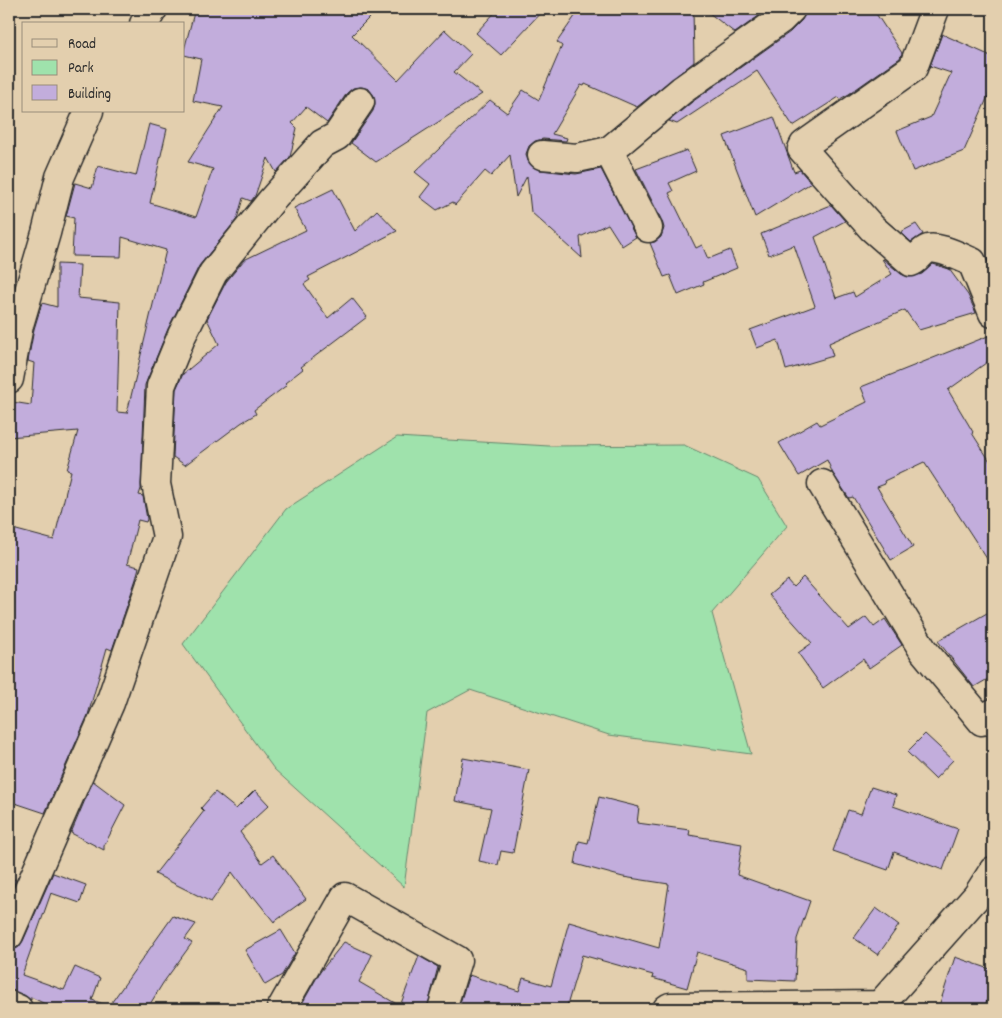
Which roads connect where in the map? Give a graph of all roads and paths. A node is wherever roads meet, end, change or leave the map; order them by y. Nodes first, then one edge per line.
1 (152, 9) edge
2 (791, 9) edge
3 (935, 9) edge
4 (145, 22) edge
5 (360, 102) dead end
6 (89, 112) edge
7 (609, 151) junction
8 (542, 155) dead end
9 (648, 228) dead end
10 (993, 313) edge
11 (9, 379) edge
12 (822, 484) dead end
13 (993, 713) edge
14 (993, 871) edge
15 (9, 935) edge
16 (9, 1005) edge
17 (18, 1009) edge
18 (281, 1009) edge
19 (442, 1009) edge
20 (667, 1009) edge

1 - 4 street
2 - 7 street
3 - 10 street
5 - 15 street
6 - 11 street
7 - 8 street
7 - 9 street
12 - 13 street
14 - 20 street
16 - 17 street
18 - 19 street

